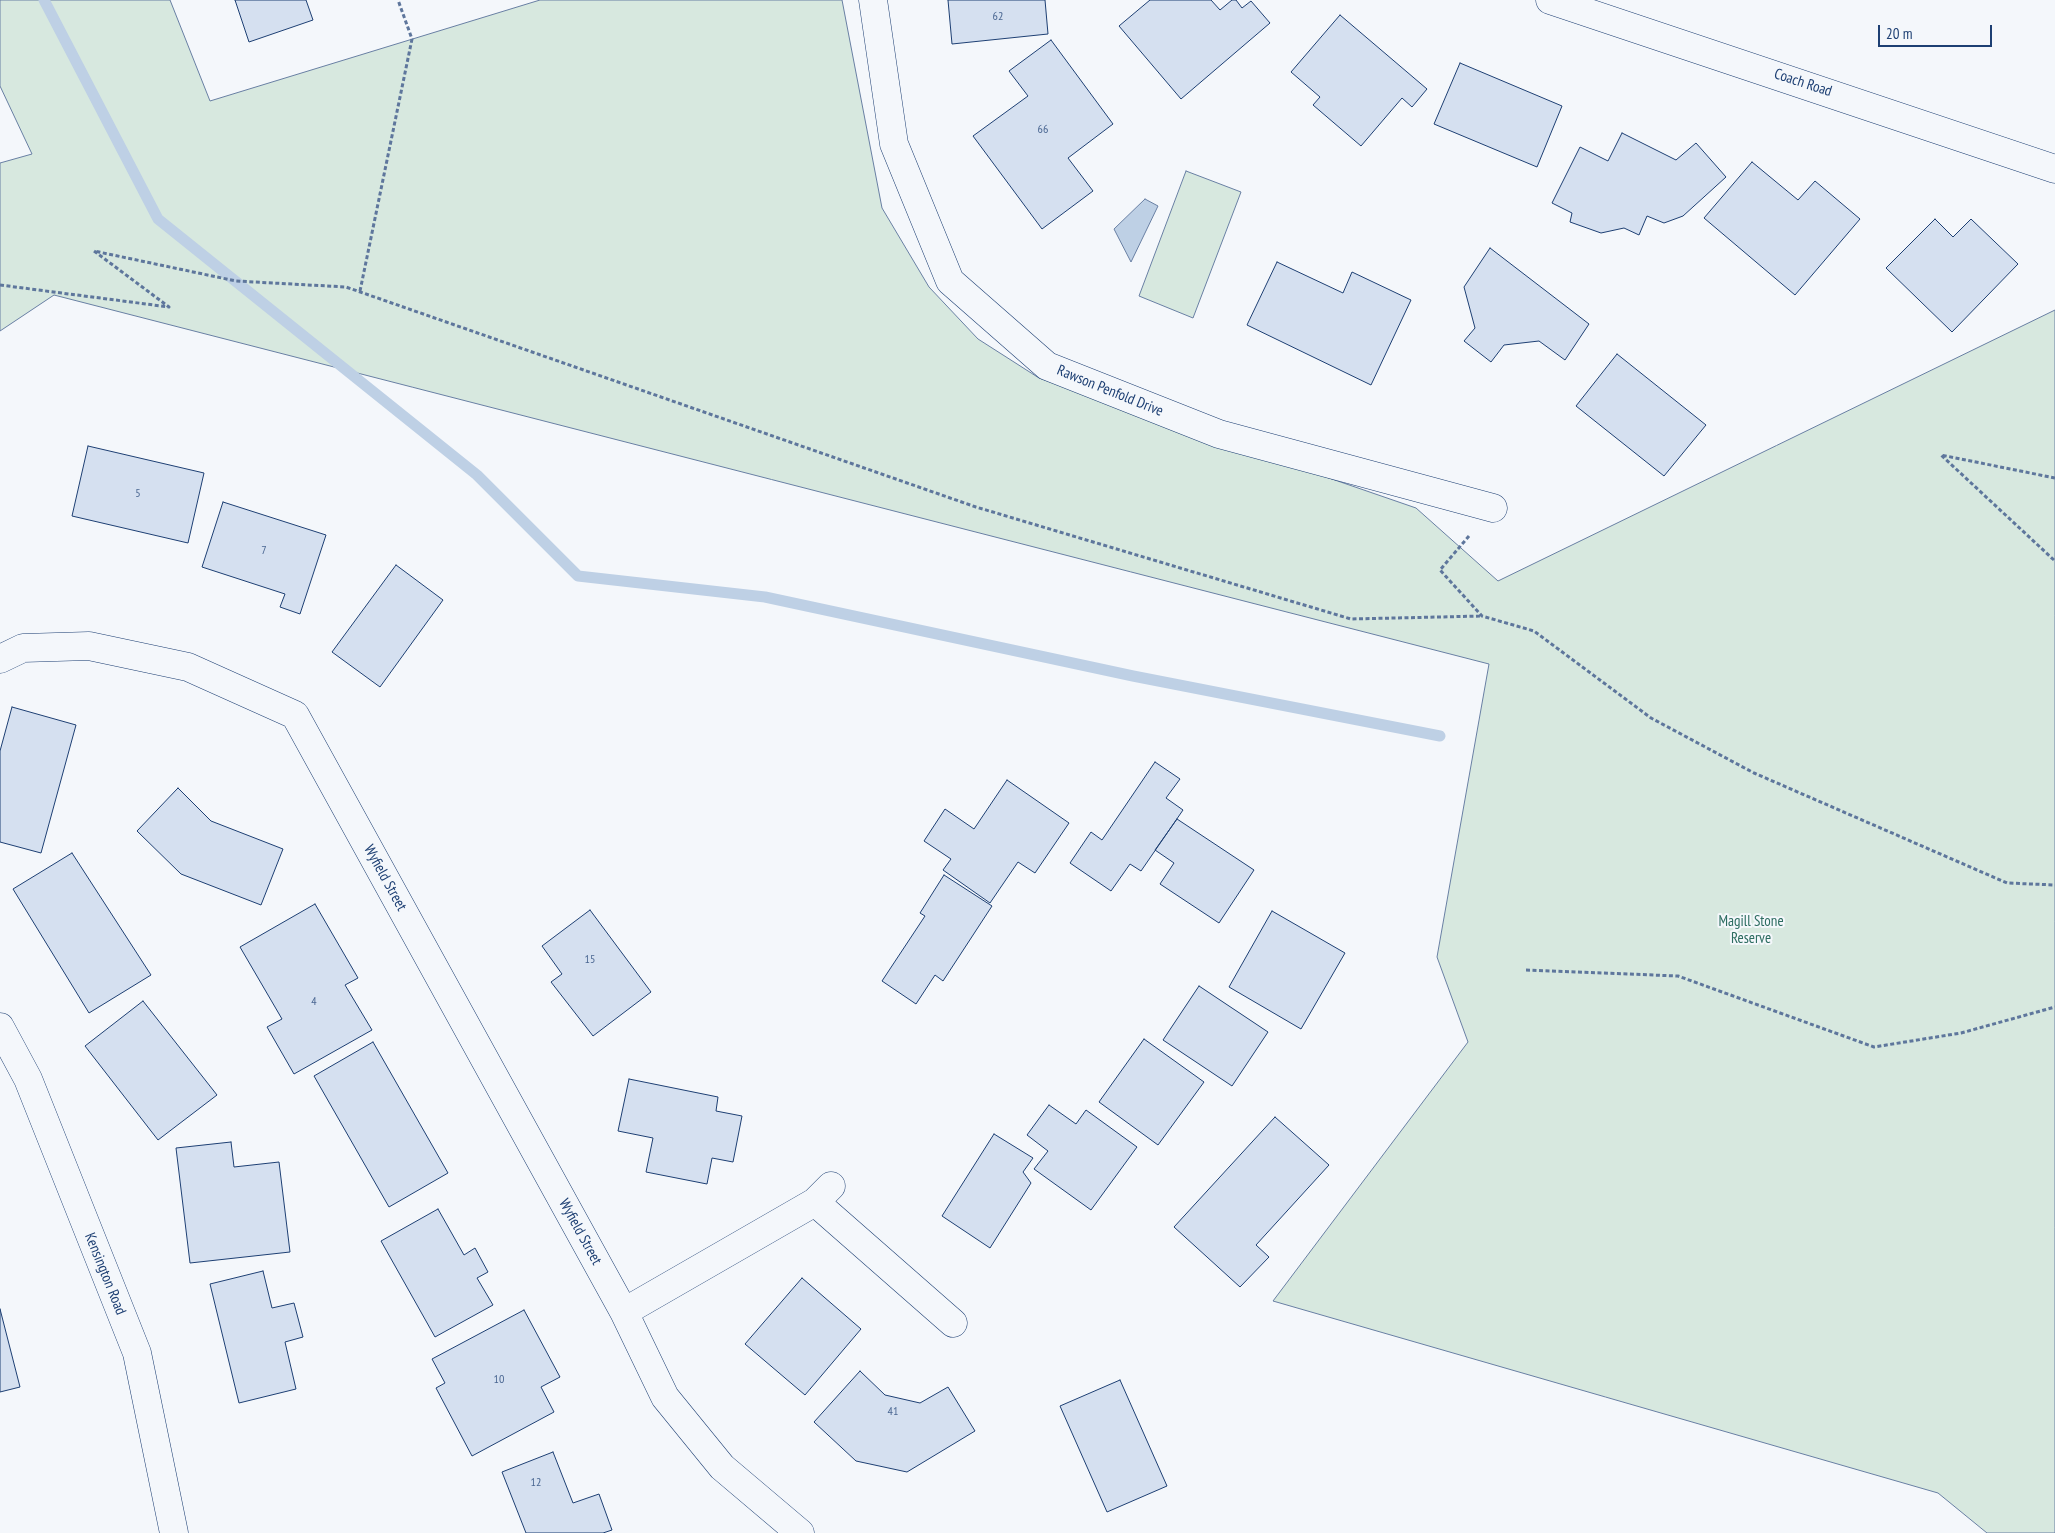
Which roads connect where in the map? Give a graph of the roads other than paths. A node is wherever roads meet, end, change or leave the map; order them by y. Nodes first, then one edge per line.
1 (873, 0) edge
2 (1550, 0) edge
3 (2055, 169) edge
4 (1493, 508) road end
5 (0, 659) edge
6 (0, 1027) edge
7 (624, 1312) junction
8 (953, 1323) dead end
9 (174, 1533) edge
10 (800, 1533) edge

1 - 4 street, Rawson Penfold Drive
2 - 3 street, Coach Road
5 - 7 street, Wyfield Street
6 - 9 street, Kensington Road
7 - 8 street
7 - 10 street, Wyfield Street

